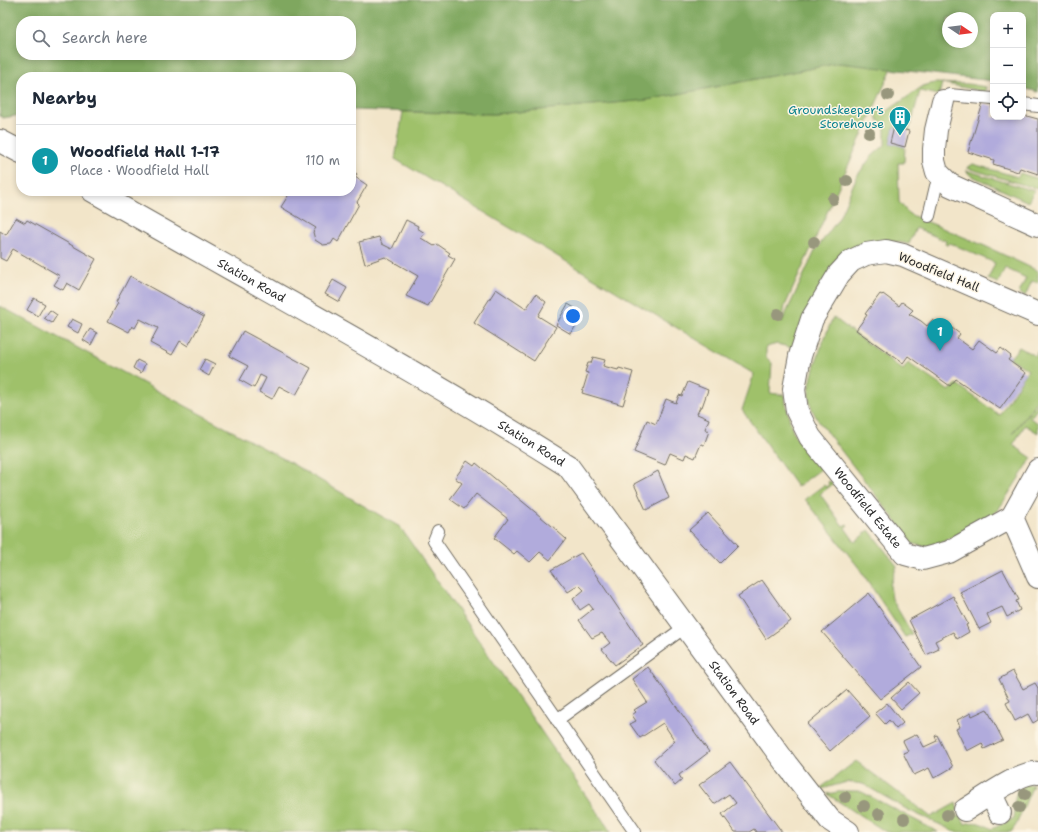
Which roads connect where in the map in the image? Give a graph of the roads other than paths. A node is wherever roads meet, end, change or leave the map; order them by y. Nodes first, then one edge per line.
1 (990, 99) edge
2 (943, 101) joint
3 (1026, 104) edge
4 (1038, 106) edge
5 (0, 141) edge
6 (16, 149) edge
7 (944, 179) junction
8 (102, 196) edge
9 (928, 216) dead end
10 (1038, 225) edge
11 (1038, 314) edge
12 (800, 356) joint
13 (1038, 470) edge
14 (1012, 516) junction
15 (438, 531) dead end
16 (1038, 577) edge
17 (685, 627) junction
18 (557, 720) junction
19 (1038, 773) edge
20 (965, 810) dead end
21 (635, 832) edge
22 (848, 832) edge

1 - 2 lane
2 - 7 street
3 - 4 lane
5 - 6 street
7 - 9 lane
7 - 10 street
8 - 17 street, Station Road
11 - 12 street, Woodfield Hall
12 - 14 street, Woodfield Estate
13 - 14 street
14 - 16 street
15 - 18 lane
17 - 18 lane
17 - 22 street, Station Road
18 - 21 lane
19 - 20 street

